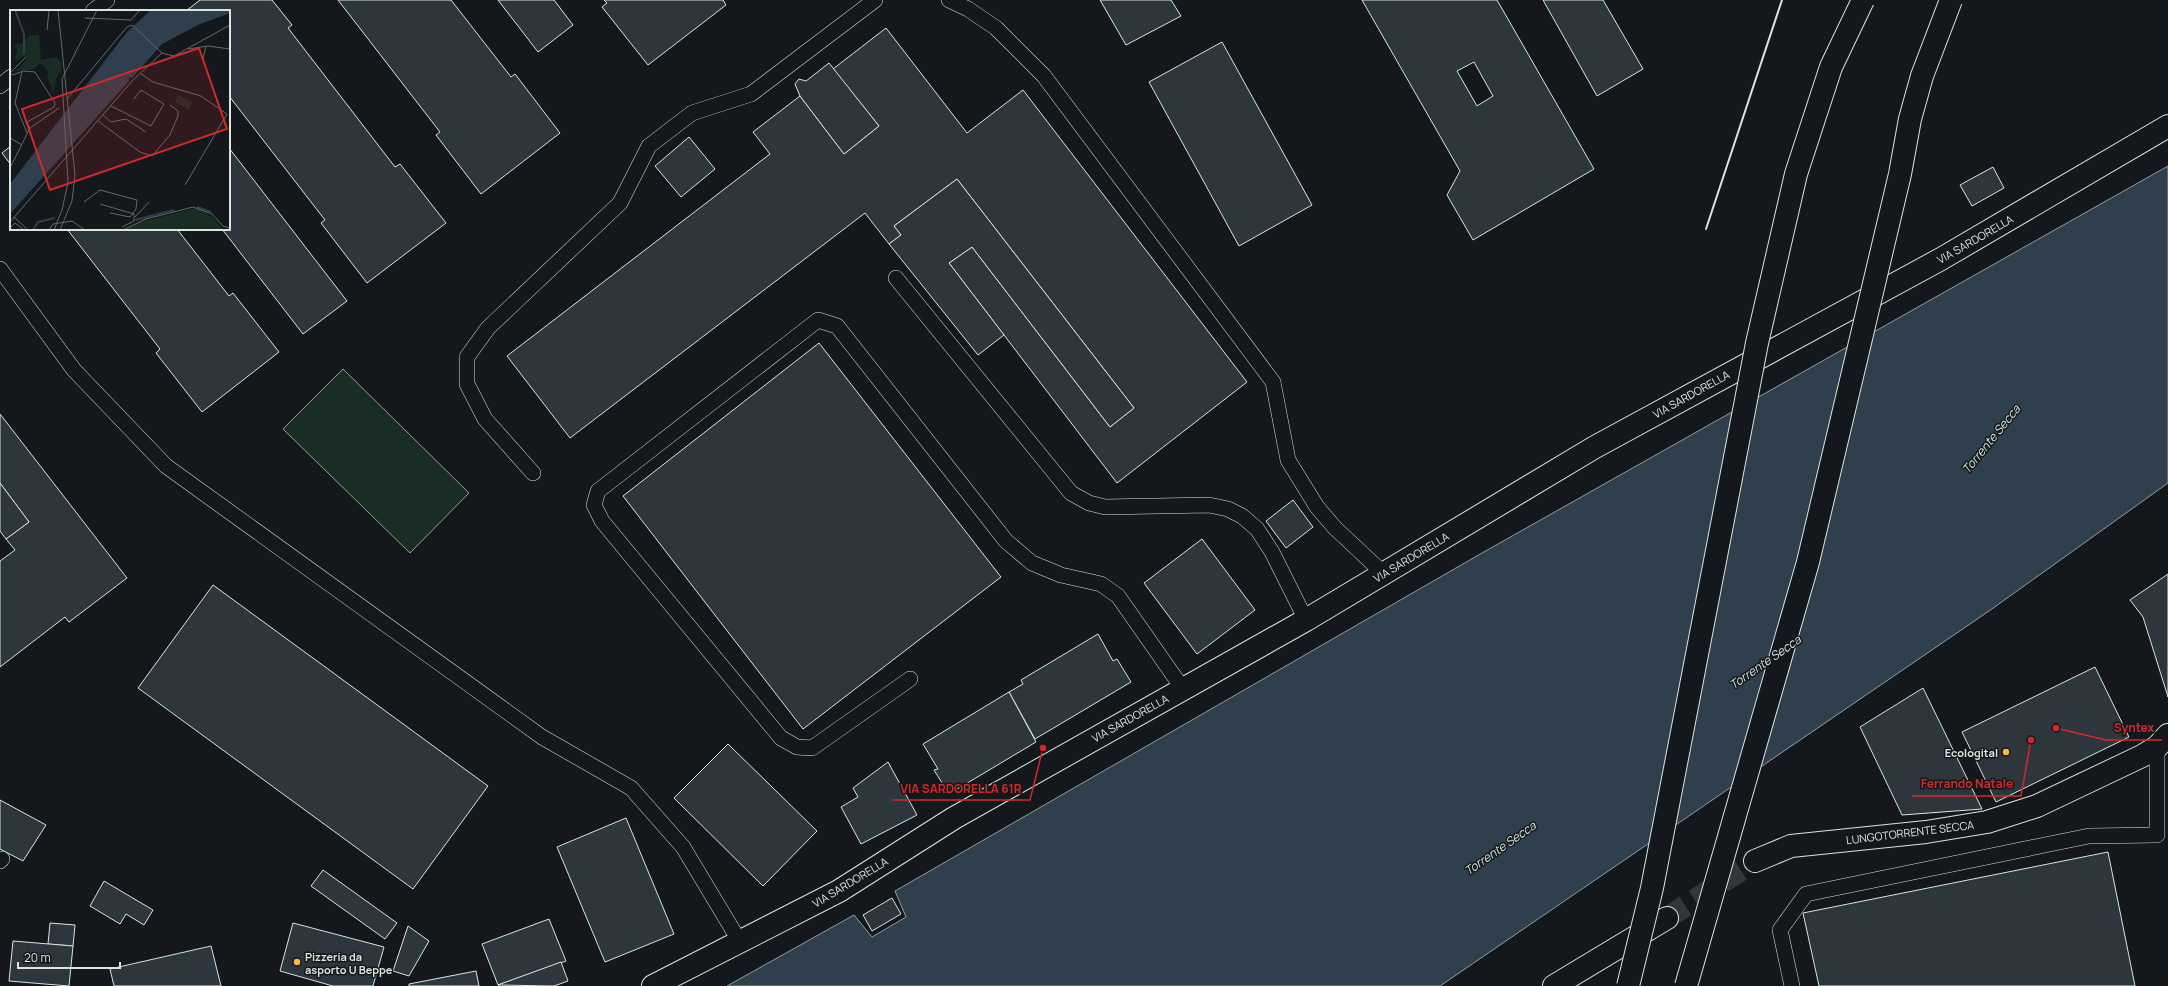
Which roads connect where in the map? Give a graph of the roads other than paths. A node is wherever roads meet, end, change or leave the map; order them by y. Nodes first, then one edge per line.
1 (107, 0) edge
2 (875, 0) edge
3 (949, 0) edge
4 (1863, 0) edge
5 (1951, 0) edge
6 (94, 10) edge
7 (10, 78) edge
8 (0, 86) edge
9 (2168, 126) edge
10 (0, 269) edge
11 (896, 278) dead end
12 (533, 473) dead end
13 (1383, 573) junction
14 (1306, 620) junction
15 (910, 679) dead end
16 (1183, 689) junction
17 (2162, 741) edge
18 (1755, 861) tunnel mouth
19 (1667, 918) tunnel mouth
20 (740, 942) junction
21 (653, 986) edge
22 (1554, 986) edge
23 (1628, 986) edge
24 (1686, 986) edge
25 (1792, 986) edge

1 - 6 lane
2 - 12 lane
3 - 13 lane
4 - 23 main road, bridge
5 - 24 main road, bridge
7 - 8 lane
9 - 13 main road, VIA SARDORELLA
10 - 20 lane
11 - 14 lane
13 - 14 main road, VIA SARDORELLA
14 - 16 main road, VIA SARDORELLA
15 - 16 lane
16 - 20 main road, VIA SARDORELLA
17 - 18 main road, LUNGOTORRENTE SECCA
17 - 25 lane
19 - 22 main road
20 - 21 main road, VIA SARDORELLA

